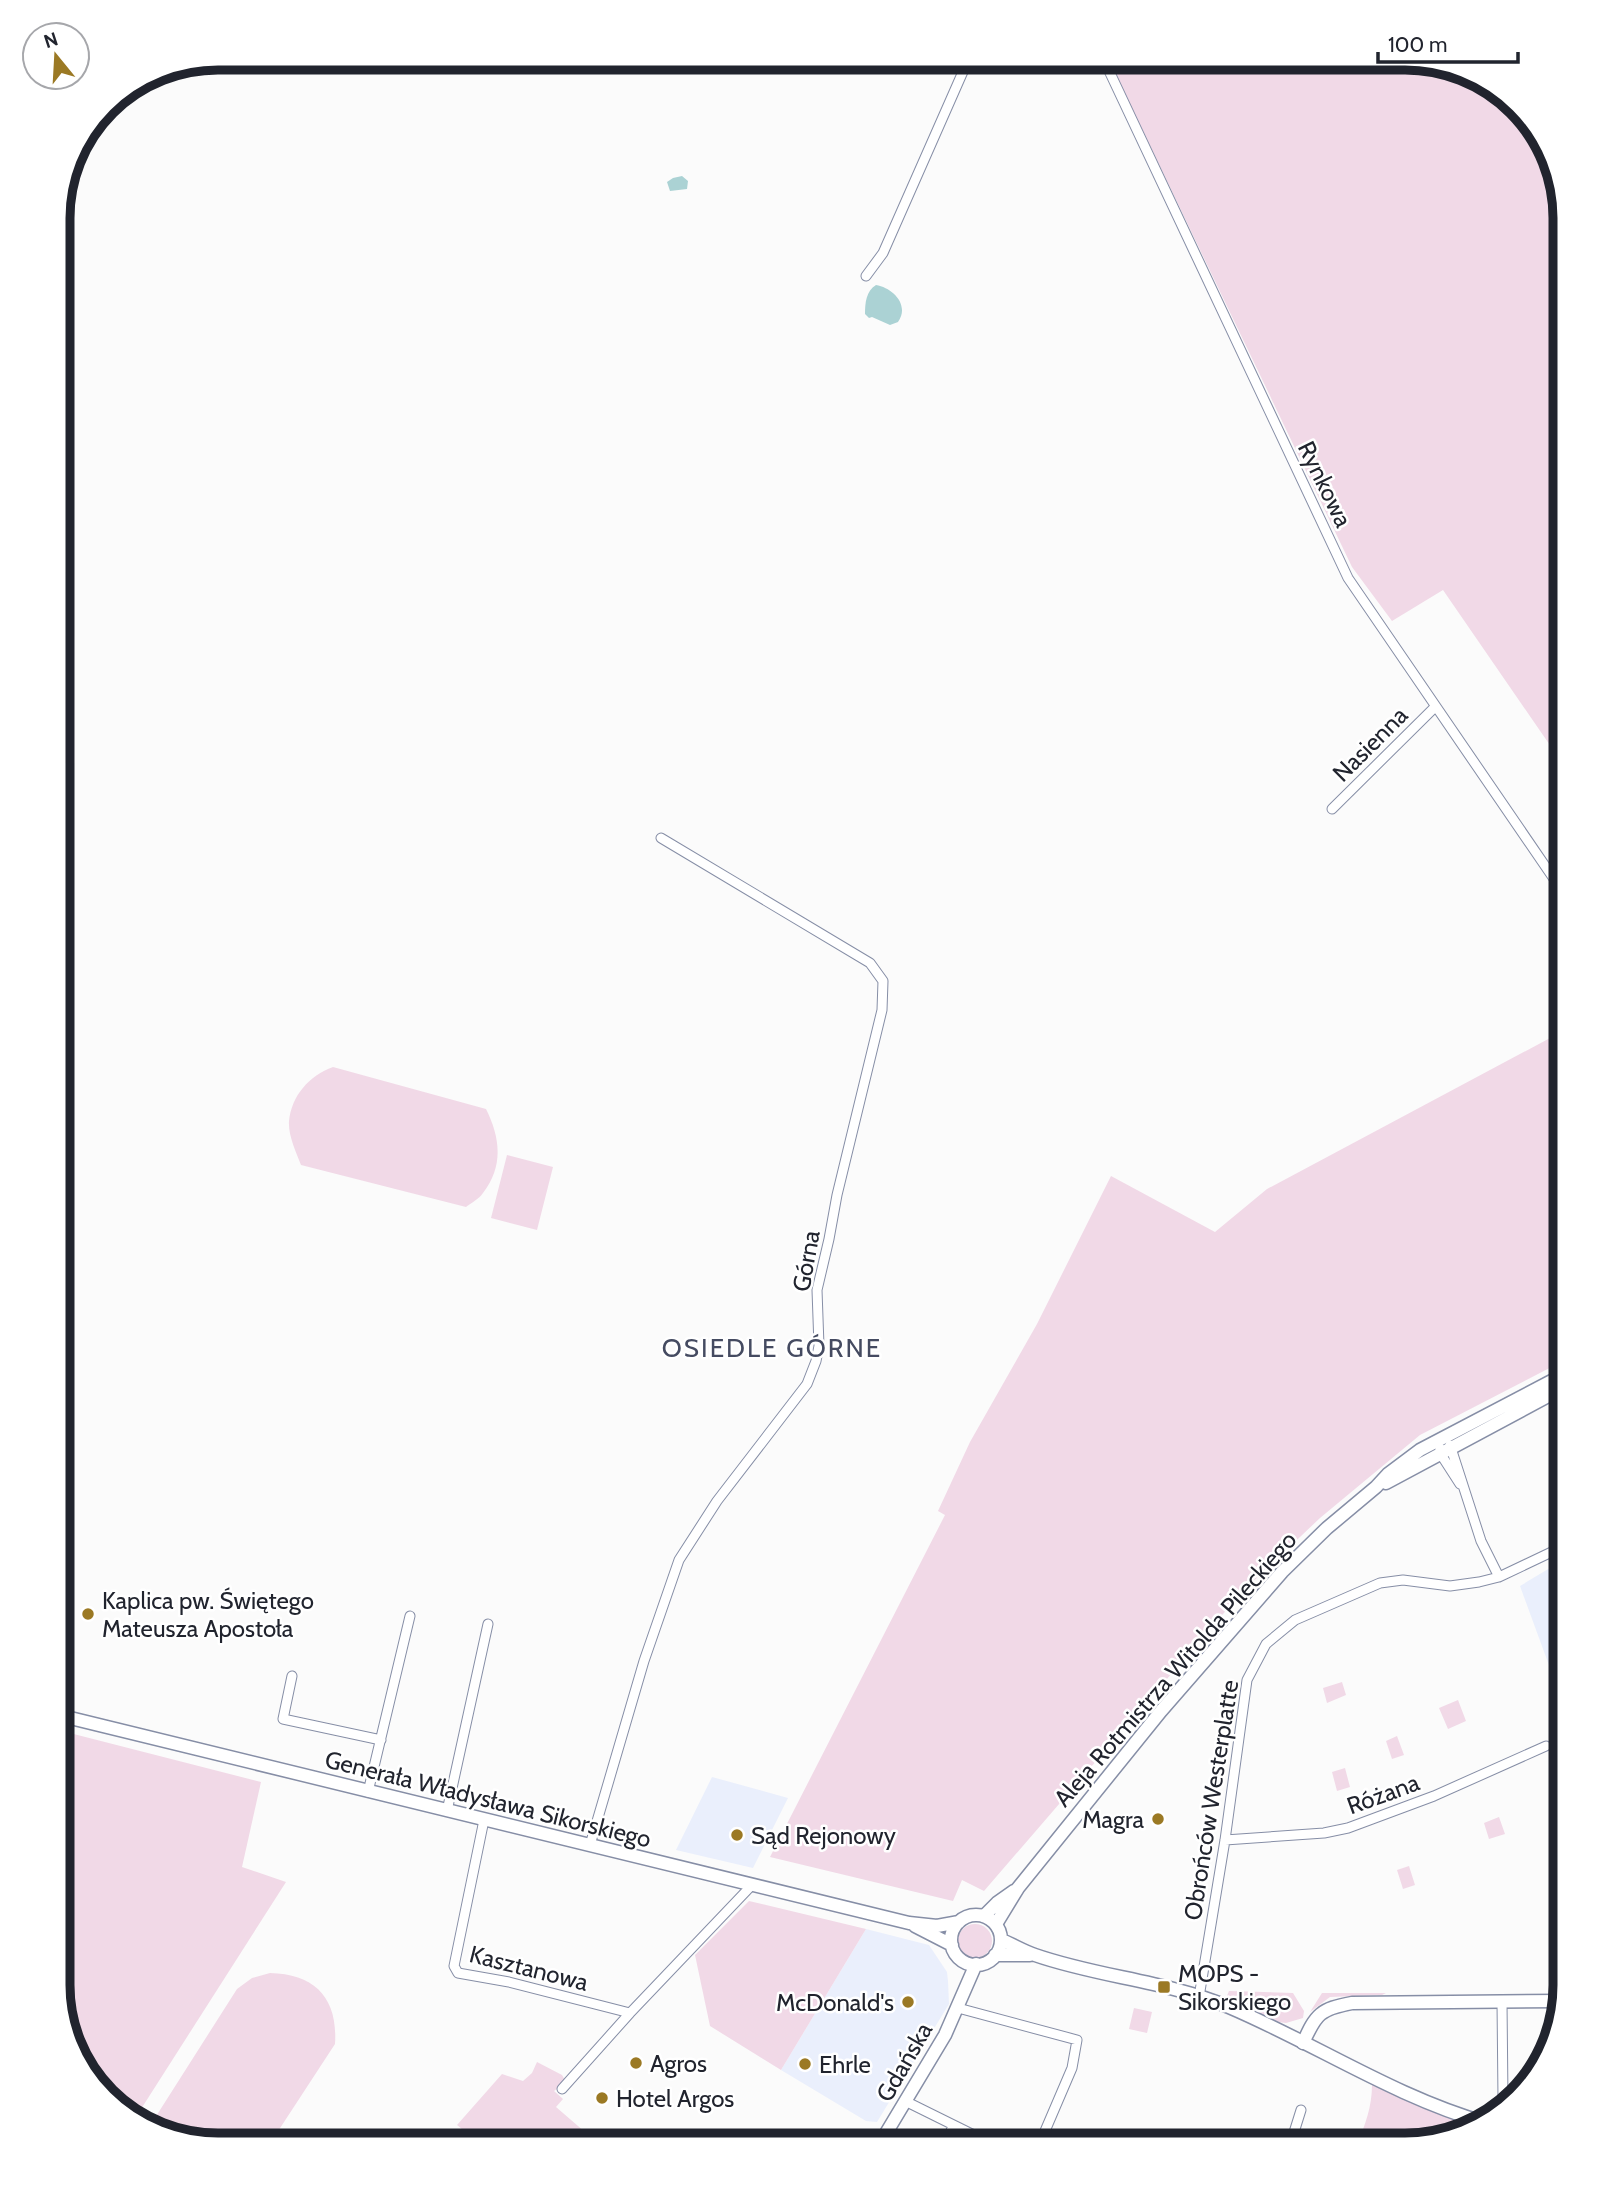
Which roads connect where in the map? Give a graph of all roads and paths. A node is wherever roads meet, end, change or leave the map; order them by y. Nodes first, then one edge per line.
1 (964, 70) edge
2 (1109, 70) edge
3 (866, 276) dead end
4 (1435, 707) junction
5 (1332, 808) dead end
6 (661, 838) dead end
7 (1553, 878) edge
8 (1553, 1380) edge
9 (1553, 1393) edge
10 (1440, 1438) junction
11 (1446, 1450) junction
12 (1376, 1487) junction
13 (1553, 1551) edge
14 (1499, 1577) junction
15 (410, 1616) dead end
16 (488, 1624) dead end
17 (292, 1676) dead end
18 (70, 1718) edge
19 (380, 1740) junction
20 (1546, 1746) dead end
21 (368, 1791) junction
22 (447, 1811) junction
23 (484, 1820) junction
24 (1225, 1840) junction
25 (590, 1845) junction
26 (752, 1885) junction
27 (1018, 1888) junction
28 (984, 1916) junction
29 (958, 1922) junction
30 (909, 1923) junction
31 (996, 1924) junction
32 (1001, 1940) junction
33 (952, 1945) junction
34 (995, 1955) junction
35 (1034, 1955) junction
36 (960, 1958) junction
37 (976, 1964) junction
38 (1199, 1997) junction
39 (1502, 2001) junction
40 (1552, 2001) edge
41 (959, 2003) junction
42 (630, 2013) junction
43 (1303, 2043) junction
44 (562, 2090) dead end
45 (1503, 2096) edge
46 (905, 2101) junction
47 (1301, 2110) dead end
48 (1469, 2118) edge
49 (953, 2126) junction
50 (885, 2133) edge
51 (950, 2133) edge
52 (968, 2133) edge
53 (1045, 2133) edge
54 (1294, 2133) edge

1 - 3 street
2 - 4 street, Rynkowa
4 - 5 street, Nasienna
4 - 7 street, Rynkowa
6 - 25 street, Górna
8 - 10 main road, Aleja Rotmistrza Witolda Pileckiego
9 - 11 main road, Aleja Rotmistrza Witolda Pileckiego
10 - 11 street
10 - 12 main road, Aleja Rotmistrza Witolda Pileckiego
11 - 12 main road, Aleja Rotmistrza Witolda Pileckiego
11 - 14 street
12 - 27 main road, Aleja Rotmistrza Witolda Pileckiego
13 - 14 street, Obrońców Westerplatte
14 - 24 street, Obrońców Westerplatte
15 - 19 street
16 - 22 street
17 - 19 street
18 - 21 main road, Generała Władysława Sikorskiego
19 - 21 street
20 - 24 street, Różana
21 - 22 main road, Generała Władysława Sikorskiego
22 - 23 main road, Generała Władysława Sikorskiego
23 - 25 main road, Generała Władysława Sikorskiego
23 - 42 street, Kasztanowa
24 - 38 street, Obrońców Westerplatte
25 - 26 main road, Generała Władysława Sikorskiego
26 - 30 main road, Generała Władysława Sikorskiego
26 - 42 street
27 - 28 main road, Aleja Rotmistrza Witolda Pileckiego
27 - 31 main road, Aleja Rotmistrza Witolda Pileckiego
28 - 29 main road
28 - 31 main road
29 - 30 main road, Generała Władysława Sikorskiego
29 - 33 main road
30 - 33 main road, Generała Władysława Sikorskiego
31 - 32 main road
32 - 34 main road
32 - 35 main road
33 - 36 main road
34 - 35 main road
34 - 37 main road
35 - 38 main road
36 - 37 main road
36 - 41 main road, Gdańska
37 - 41 main road, Gdańska
38 - 43 main road
39 - 40 main road
39 - 43 main road
39 - 45 street
41 - 46 main road, Gdańska
41 - 53 street
42 - 44 street
43 - 48 main road
46 - 49 street
46 - 50 main road, Gdańska
47 - 54 street
49 - 51 street
49 - 52 street

